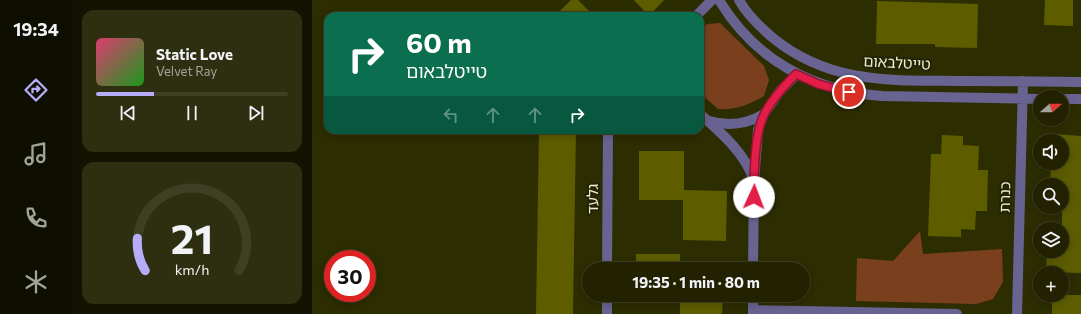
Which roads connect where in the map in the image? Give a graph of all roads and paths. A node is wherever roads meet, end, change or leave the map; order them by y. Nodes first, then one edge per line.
1 (712, 0) edge
2 (719, 0) edge
3 (739, 0) edge
4 (700, 12) edge
5 (796, 74) junction
6 (1023, 81) junction
7 (1081, 82) edge
8 (1022, 98) junction
9 (1033, 99) edge
10 (1069, 99) edge
11 (1081, 99) edge
12 (764, 114) junction
13 (704, 117) edge
14 (608, 134) edge
15 (754, 181) junction
16 (607, 262) edge
17 (753, 262) edge
18 (607, 302) edge
19 (753, 312) edge
20 (842, 313) edge
21 (607, 314) edge
22 (957, 314) edge
23 (1017, 314) edge

1 - 4 street
2 - 5 street
3 - 6 street, טייטלבאום
5 - 8 street
5 - 12 street
6 - 7 street, טייטלבאום
6 - 8 street, כנרת
8 - 9 street
8 - 23 street, כנרת
10 - 11 street
12 - 13 street
12 - 15 street
13 - 15 street
14 - 16 street, גלעד
15 - 17 street
18 - 21 street
19 - 20 street
20 - 22 street

